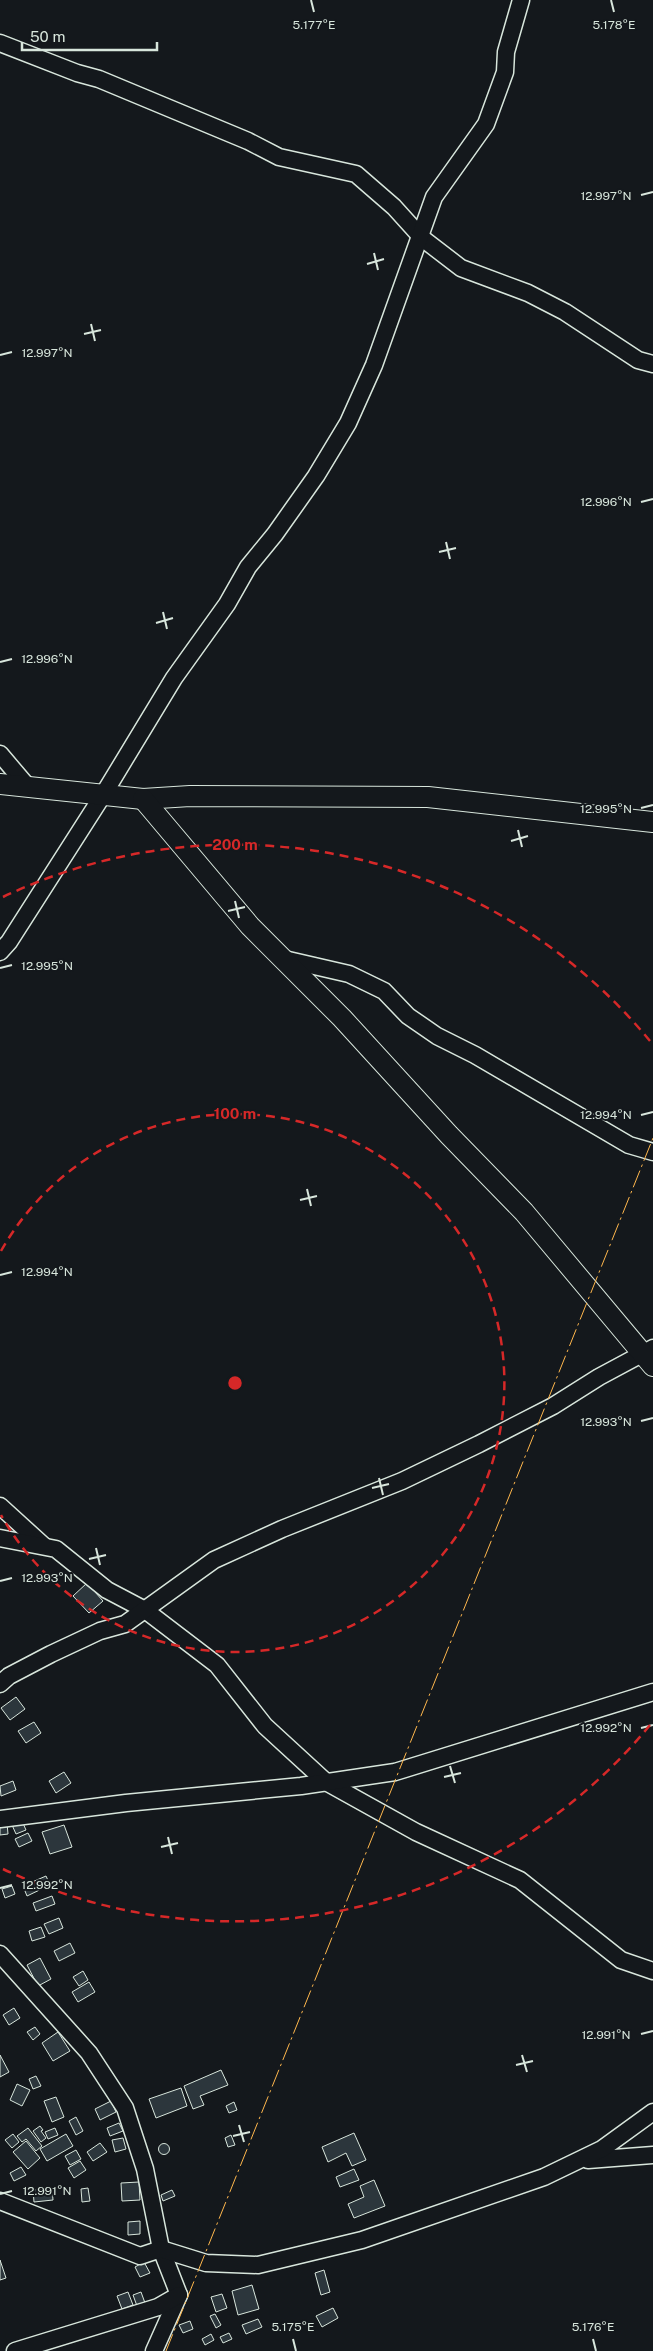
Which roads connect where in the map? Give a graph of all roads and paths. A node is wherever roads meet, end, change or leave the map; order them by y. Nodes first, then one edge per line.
1 (521, 0) edge
2 (0, 43) edge
3 (422, 238) junction
4 (653, 364) edge
5 (0, 754) edge
6 (0, 784) edge
7 (28, 787) junction
8 (103, 795) junction
9 (143, 799) junction
10 (653, 822) edge
11 (0, 952) edge
12 (284, 959) junction
13 (653, 1152) edge
14 (649, 1356) edge
15 (0, 1506) edge
16 (0, 1538) edge
17 (45, 1547) junction
18 (145, 1610) junction
19 (0, 1684) edge
20 (653, 1692) edge
21 (326, 1782) junction
22 (0, 1819) edge
23 (0, 1954) edge
24 (653, 1971) edge
25 (653, 2112) edge
26 (653, 2155) edge
27 (576, 2162) junction
28 (0, 2201) edge
29 (160, 2249) junction
30 (179, 2295) junction
31 (47, 2346) edge
32 (15, 2351) edge
33 (154, 2351) edge

1 - 3 street
2 - 3 street
3 - 4 street
3 - 8 street
5 - 7 street
6 - 7 street
7 - 8 street
8 - 9 street
8 - 11 street
9 - 10 street
9 - 12 street
12 - 13 street
12 - 14 street
14 - 18 street
15 - 17 street
16 - 17 street
17 - 18 street
18 - 19 street
18 - 21 street
20 - 21 street
21 - 22 street
21 - 24 street
23 - 29 street
25 - 27 street
26 - 27 street
27 - 29 street
28 - 29 street
29 - 30 street
30 - 31 street
30 - 33 street
31 - 32 street

